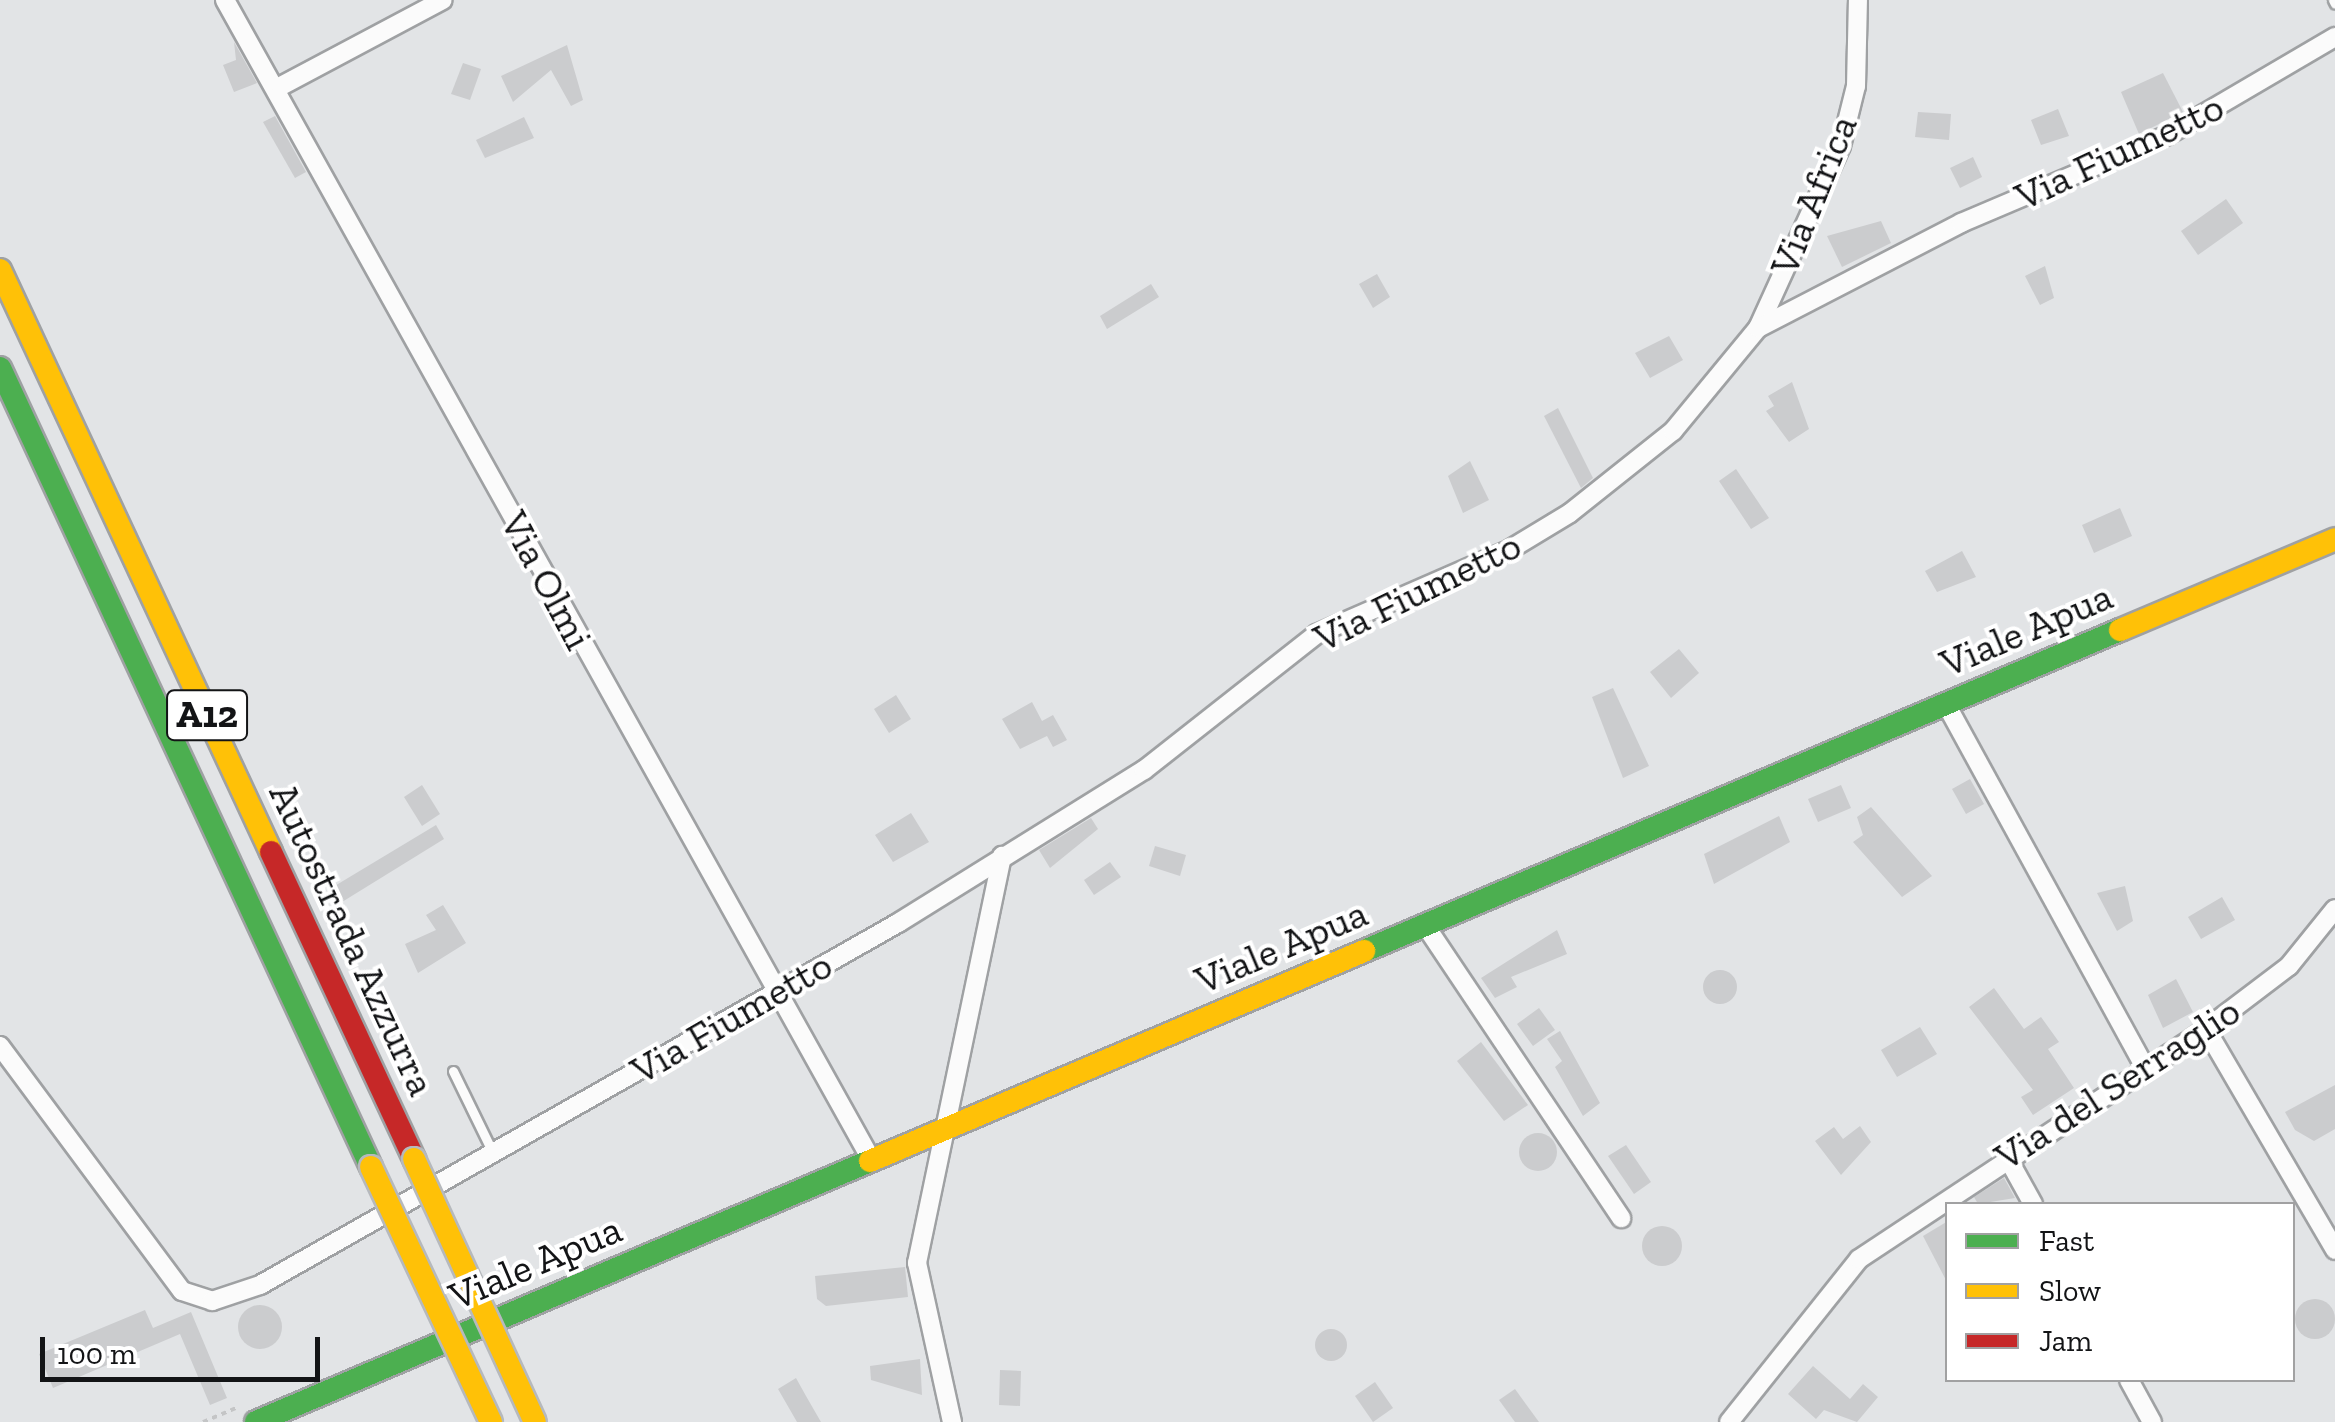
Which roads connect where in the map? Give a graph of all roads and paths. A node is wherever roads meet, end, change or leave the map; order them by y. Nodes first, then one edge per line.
1 (225, 0) edge
2 (443, 0) edge
3 (1858, 0) edge
4 (2335, 37) edge
5 (280, 86) junction
6 (0, 270) edge
7 (1758, 328) junction
8 (0, 368) edge
9 (2335, 539) edge
10 (1946, 704) junction
11 (1002, 856) junction
12 (2335, 910) edge
13 (1425, 926) junction
14 (780, 988) junction
15 (2206, 1028) junction
16 (0, 1046) edge
17 (2144, 1066) junction
18 (453, 1071) dead end
19 (942, 1131) junction
20 (494, 1153) junction
21 (871, 1158) junction
22 (2007, 1158) junction
23 (1946, 1202) edge
24 (2032, 1202) edge
25 (1945, 1203) edge
26 (1621, 1218) dead end
27 (2335, 1250) edge
28 (2130, 1382) edge
29 (256, 1422) edge
30 (490, 1422) edge
31 (535, 1422) edge
32 (952, 1422) edge
33 (1728, 1422) edge
34 (2152, 1422) edge

1 - 5 street, Via Olmi
2 - 5 street
3 - 7 street, Via Africa
4 - 7 street, Via Fiumetto
5 - 14 street, Via Olmi
6 - 31 main road, Autostrada Azzurra / A12, bridge
7 - 11 street, Via Fiumetto
8 - 30 main road, Autostrada Azzurra / A12, bridge
9 - 10 main road, Viale Apua
10 - 13 main road, Viale Apua
10 - 17 street
11 - 14 street, Via Fiumetto
11 - 19 street
12 - 15 street, Via del Serraglio
13 - 19 main road, Viale Apua
13 - 26 street
14 - 20 street, Via Fiumetto
14 - 21 street, Via Olmi
15 - 17 street, Via del Serraglio
15 - 27 street
16 - 20 street, Via Fiumetto
17 - 22 street, Via del Serraglio
18 - 20 lane
19 - 21 main road, Viale Apua
19 - 32 street
21 - 29 main road, Viale Apua
22 - 23 street, Via del Serraglio
22 - 24 street
25 - 33 street, Via del Serraglio
28 - 34 street

